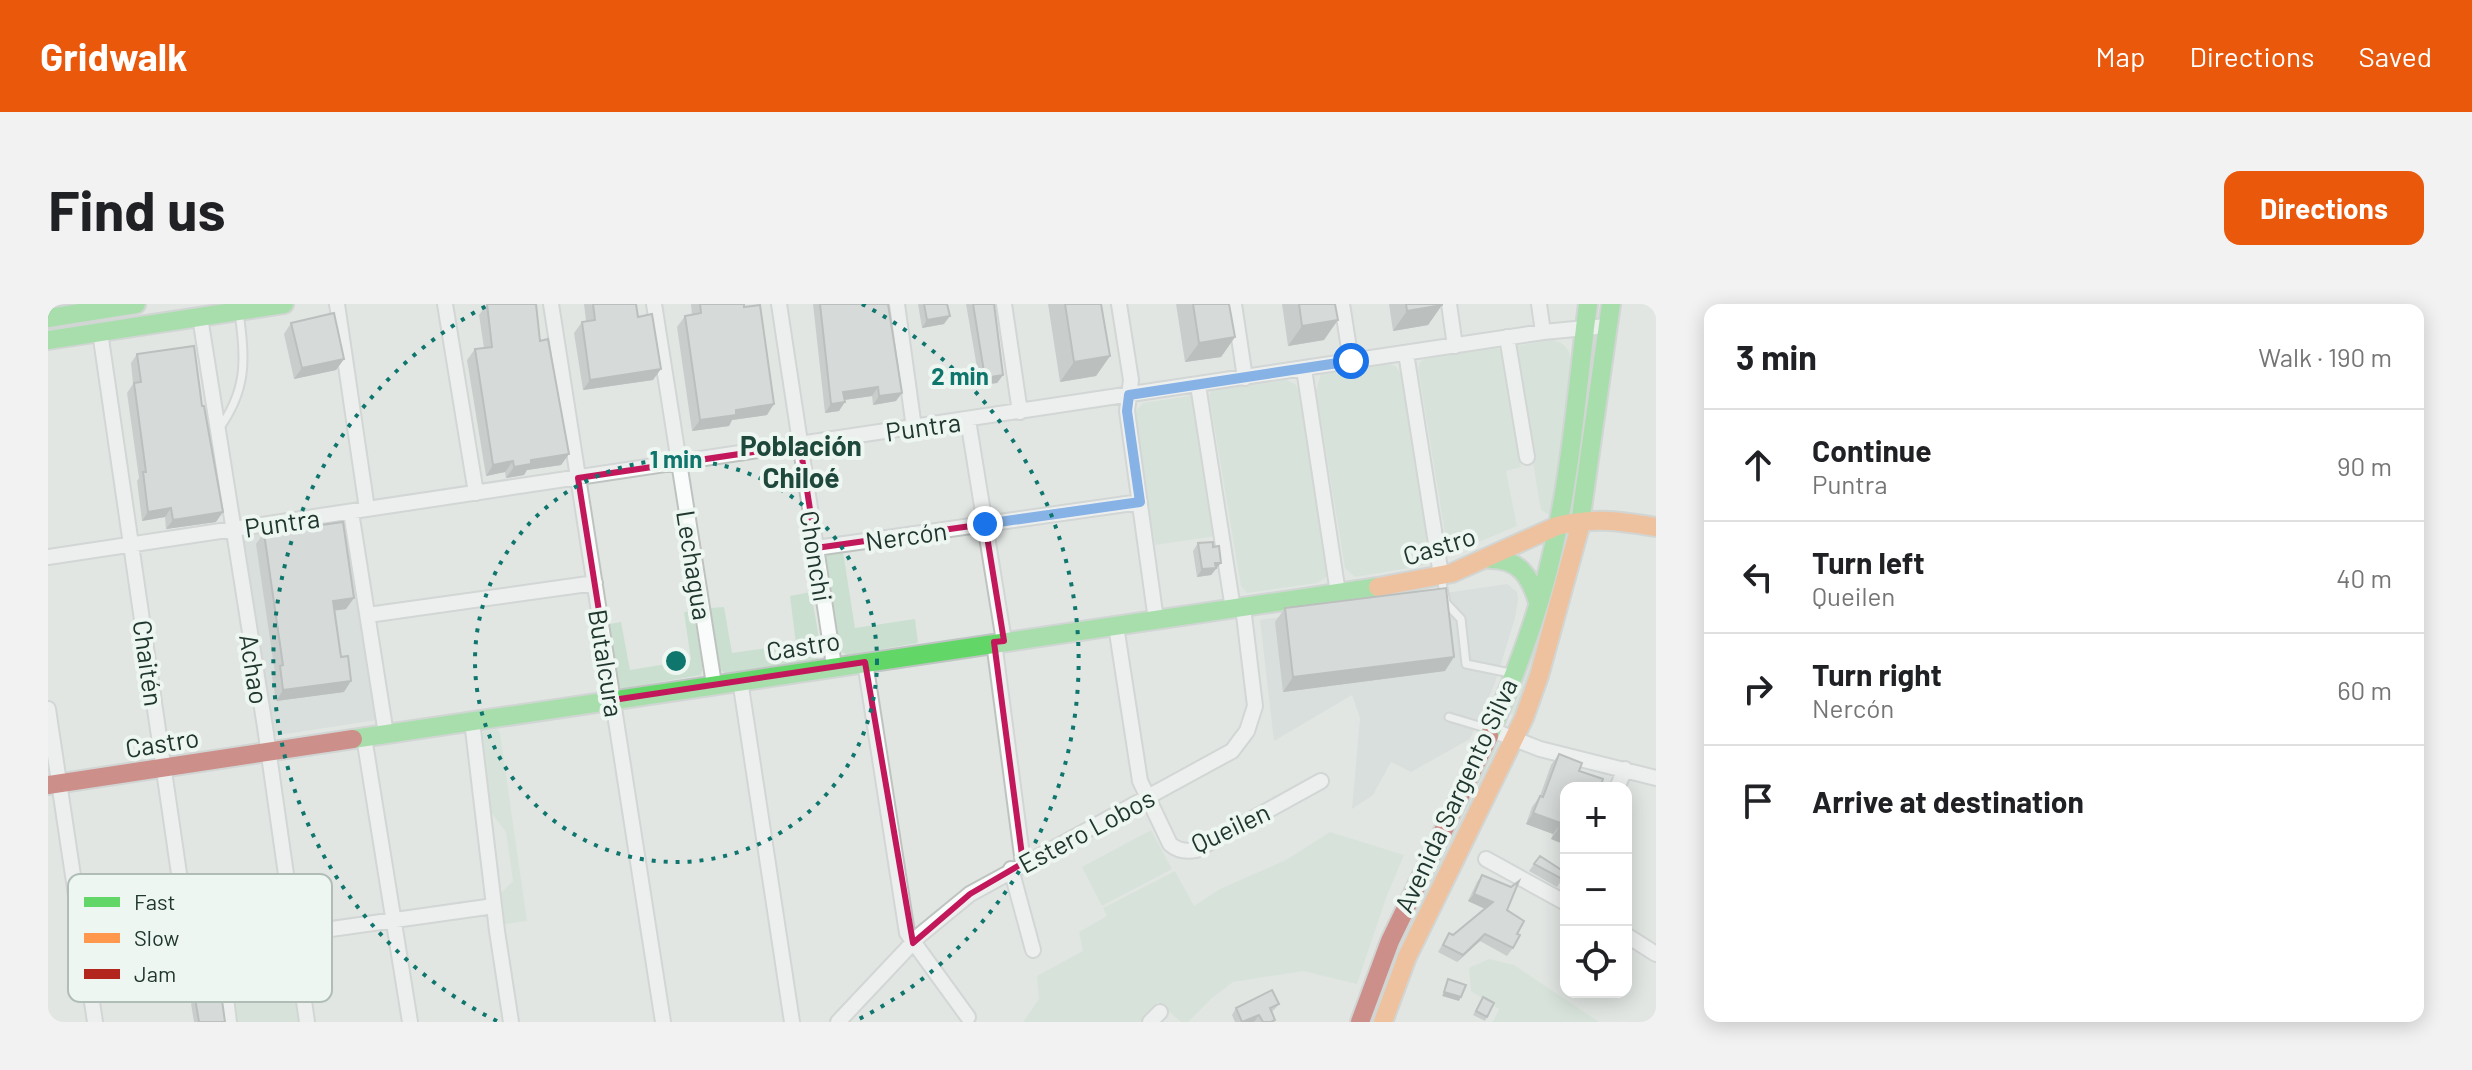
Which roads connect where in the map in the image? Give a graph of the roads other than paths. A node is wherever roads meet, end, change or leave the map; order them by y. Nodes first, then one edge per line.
1 (136, 304) edge
2 (284, 304) edge
3 (337, 304) edge
4 (445, 304) edge
5 (551, 304) edge
6 (654, 304) edge
7 (779, 304) edge
8 (897, 304) edge
9 (1004, 304) edge
10 (1119, 304) edge
11 (1234, 304) edge
12 (1342, 304) edge
13 (1449, 304) edge
14 (1539, 304) edge
15 (1588, 304) edge
16 (1611, 304) edge
17 (238, 311) junction
18 (200, 317) junction
19 (48, 318) edge
20 (1607, 326) junction
21 (1585, 328) junction
22 (100, 332) junction
23 (1543, 332) junction
24 (1507, 337) junction
25 (48, 340) edge
26 (1455, 346) junction
27 (1406, 353) junction
28 (1351, 361) junction
29 (1304, 369) junction
30 (1245, 378) junction
31 (1198, 385) junction
32 (1129, 395) junction
33 (1020, 412) junction
34 (968, 420) junction
35 (914, 428) junction
36 (217, 432) junction
37 (800, 445) junction
38 (1527, 457) dead end
39 (679, 463) junction
40 (578, 478) junction
41 (476, 493) junction
42 (1140, 502) junction
43 (367, 509) junction
44 (351, 512) junction
45 (1581, 521) junction
46 (985, 524) junction
47 (1557, 526) junction
48 (1656, 527) edge
49 (232, 529) junction
50 (131, 544) junction
51 (816, 548) junction
52 (48, 557) edge
53 (1483, 559) junction
54 (1441, 575) junction
55 (595, 583) junction
56 (1338, 593) junction
57 (1538, 602) junction
58 (1238, 608) junction
59 (368, 615) junction
60 (1156, 620) junction
61 (1116, 626) junction
62 (999, 641) junction
63 (865, 662) junction
64 (834, 666) junction
65 (1515, 674) junction
66 (740, 680) junction
67 (714, 684) junction
68 (613, 700) junction
69 (48, 709) edge
70 (1449, 717) dead end
71 (472, 721) junction
72 (1492, 730) junction
73 (386, 734) junction
74 (364, 737) junction
75 (1514, 740) junction
76 (268, 752) junction
77 (164, 768) junction
78 (1625, 769) junction
79 (1656, 778) edge
80 (1321, 781) dead end
81 (1620, 782) edge
82 (54, 784) edge
83 (1146, 799) junction
84 (1486, 859) dead end
85 (1017, 866) junction
86 (70, 874) edge
87 (179, 874) edge
88 (285, 874) edge
89 (1560, 900) edge
90 (494, 906) junction
91 (393, 920) junction
92 (332, 929) edge
93 (1632, 939) edge
94 (913, 943) junction
95 (1033, 950) dead end
96 (1656, 954) edge
97 (92, 1002) edge
98 (226, 1002) edge
99 (304, 1002) edge
100 (968, 1017) dead end
101 (95, 1022) edge
102 (229, 1022) edge
103 (307, 1022) edge
104 (410, 1022) edge
105 (511, 1022) edge
106 (663, 1022) edge
107 (792, 1022) edge
108 (838, 1022) edge
109 (1360, 1022) edge
110 (1383, 1022) edge

1 - 19 street
2 - 17 street
3 - 43 street
4 - 41 street
5 - 40 street, Butalcura
6 - 39 street, Lechagua
7 - 37 street, Chonchi
8 - 35 street
9 - 33 street
10 - 32 street
11 - 30 street
12 - 28 street
13 - 26 street
14 - 23 street
15 - 21 street, Avenida Sargento Silva
16 - 20 street, Avenida Sargento Silva
17 - 18 street
17 - 36 lane
18 - 22 street
18 - 36 street, Achao
20 - 21 street, Puntra
20 - 45 street, Avenida Sargento Silva
21 - 23 street, Puntra
21 - 47 street, Avenida Sargento Silva
22 - 25 street
22 - 50 street, Chaitén
23 - 24 street, Puntra
24 - 26 street, Puntra
24 - 38 street
26 - 27 street, Puntra
27 - 28 street, Puntra
27 - 54 street
28 - 29 street, Puntra
29 - 30 street, Puntra
29 - 56 street
30 - 31 street, Puntra
31 - 32 street, Puntra
31 - 58 street, Estero Lobos
32 - 33 street, Puntra
32 - 42 street
33 - 34 street, Puntra
34 - 35 street, Puntra
34 - 46 street
35 - 37 street, Puntra
36 - 49 street, Achao
37 - 39 street, Puntra
37 - 51 street, Chonchi
39 - 40 street, Puntra
39 - 67 street, Lechagua
40 - 41 street, Puntra
40 - 55 street, Butalcura
41 - 43 street, Puntra
42 - 46 street, Nercón
42 - 60 street
43 - 44 street, Puntra
44 - 49 street, Puntra
44 - 59 street
45 - 47 street, Castro
45 - 48 street, Castro
45 - 75 street, Avenida Sargento Silva
46 - 51 street, Nercón
46 - 62 street
47 - 53 street, Castro
47 - 57 street, Avenida Sargento Silva
49 - 50 street, Puntra
49 - 76 street, Achao
50 - 52 street, Puntra
50 - 77 street, Chaitén
51 - 64 street, Chonchi
53 - 54 street, Castro
53 - 57 street
54 - 56 street, Castro
54 - 65 lane
55 - 59 street
55 - 68 street, Butalcura
56 - 58 street, Castro
57 - 65 street, Avenida Sargento Silva
58 - 60 street, Castro
58 - 83 street, Estero Lobos
59 - 73 street
60 - 61 street, Castro
61 - 62 street, Castro
61 - 83 street, Queilen
62 - 63 street, Castro
62 - 85 street
63 - 64 street, Castro
63 - 94 street
64 - 66 street, Castro
65 - 72 street, Avenida Sargento Silva
66 - 67 street, Castro
66 - 107 street
67 - 68 street, Castro
68 - 71 street, Castro
68 - 106 street, Butalcura
69 - 82 street
70 - 72 lane
71 - 73 street, Castro
71 - 90 street
72 - 75 street
72 - 109 street, Avenida Sargento Silva
73 - 74 street, Castro
74 - 76 street, Castro
74 - 91 street
75 - 78 street
75 - 110 street, Avenida Sargento Silva
76 - 77 street, Castro
76 - 88 street, Achao
77 - 82 street, Castro
77 - 87 street, Chaitén
78 - 79 street
78 - 81 street
80 - 83 street, Queilen
82 - 86 street
83 - 85 street, Estero Lobos
84 - 89 street
85 - 94 street, Estero Lobos
85 - 95 street
90 - 91 street
90 - 105 street
91 - 92 street
91 - 104 street
93 - 96 street
94 - 100 street
94 - 108 street, Estero Lobos
97 - 101 street
98 - 102 street
99 - 103 street, Achao

